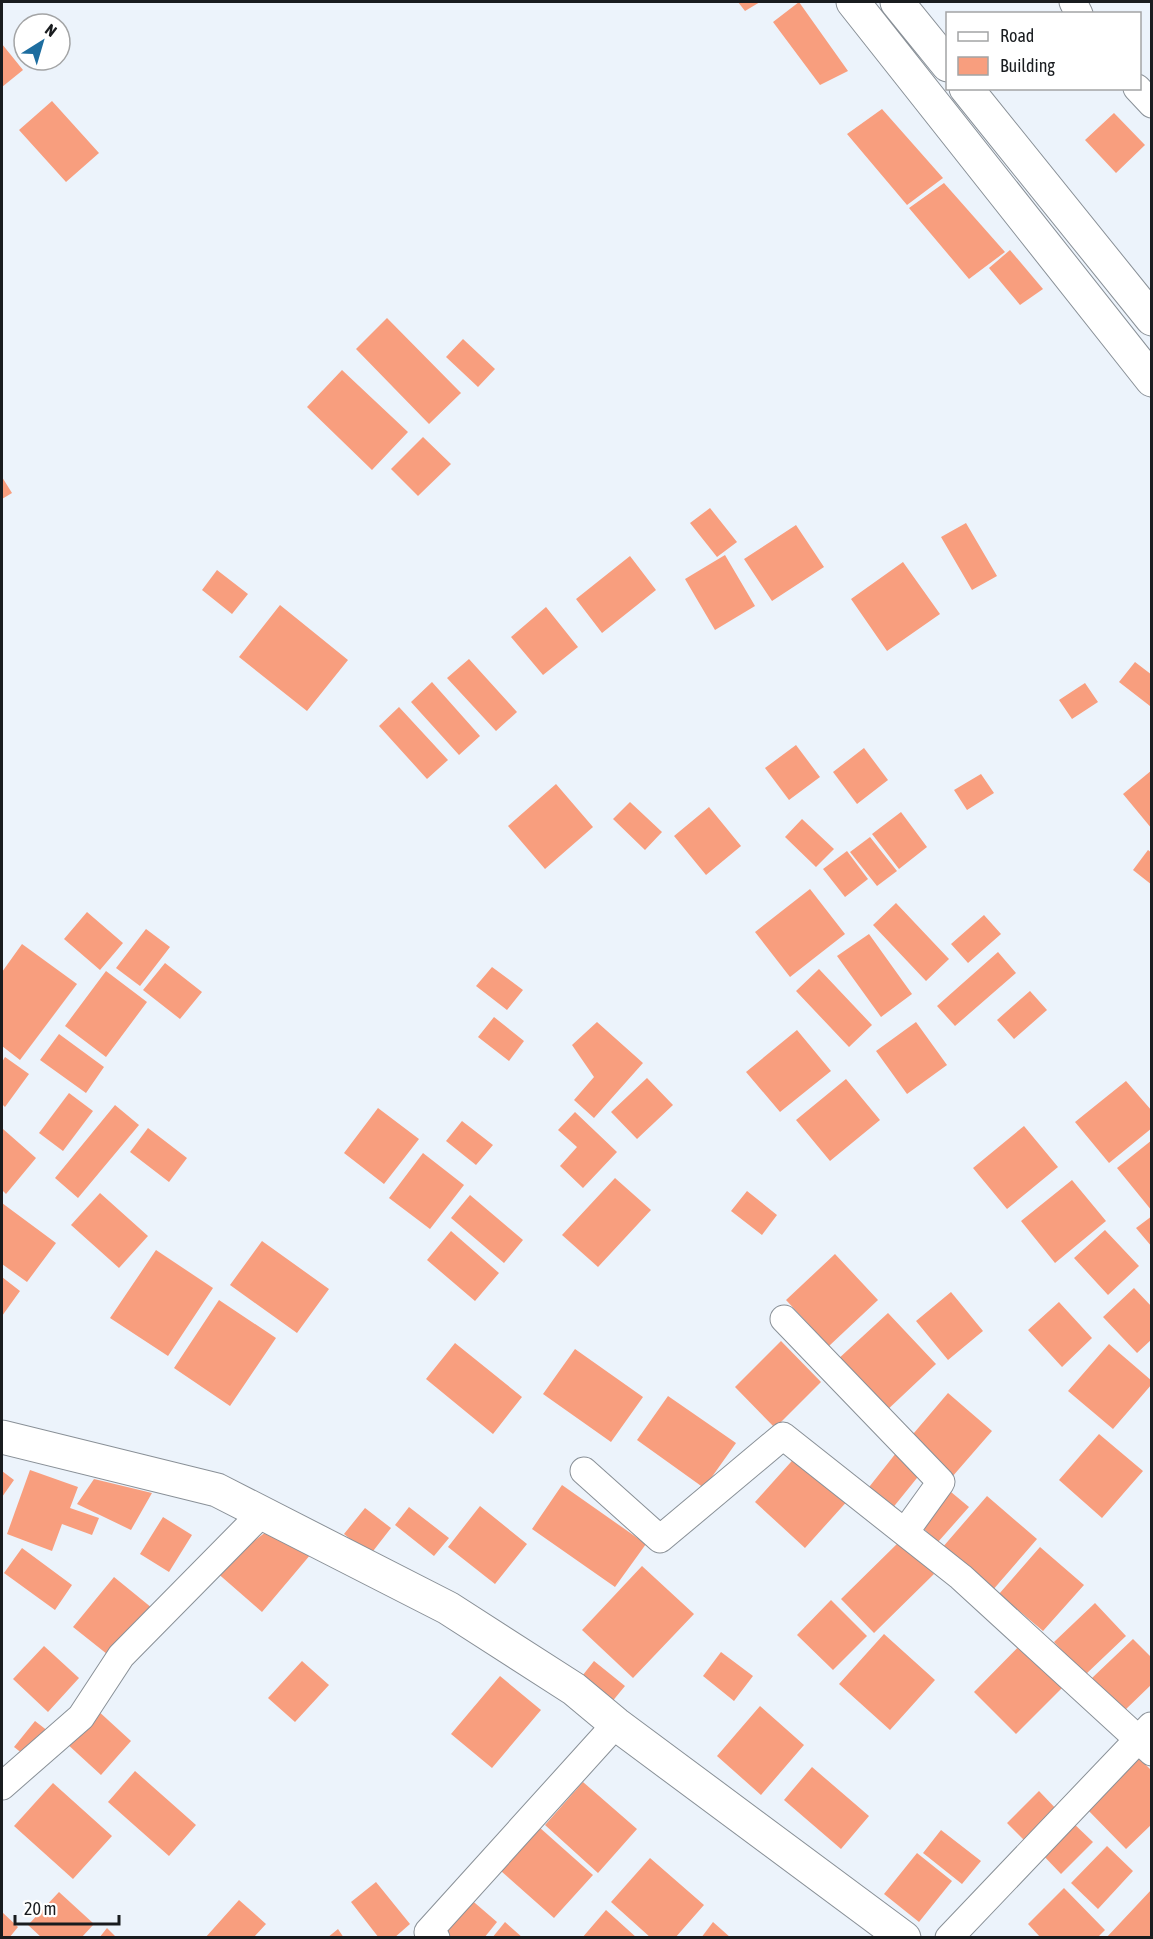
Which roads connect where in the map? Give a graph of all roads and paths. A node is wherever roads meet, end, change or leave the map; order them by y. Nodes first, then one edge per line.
1 (853, 2) edge
2 (897, 2) edge
3 (946, 63) edge
4 (968, 90) edge
5 (1139, 90) edge
6 (1152, 104) edge
7 (1152, 319) edge
8 (1152, 380) edge
9 (784, 1319) dead end
10 (2, 1437) edge
11 (584, 1471) dead end
12 (262, 1513) junction
13 (905, 1532) junction
14 (616, 1724) junction
15 (1147, 1739) edge
16 (2, 1786) edge
17 (436, 1938) edge
18 (904, 1938) edge
19 (949, 1938) edge

1 - 8 street
2 - 3 street
4 - 7 street
5 - 6 street
9 - 13 street
10 - 12 street
11 - 13 street
12 - 14 street
12 - 16 street
13 - 15 street
14 - 17 street
14 - 18 street
15 - 19 street

